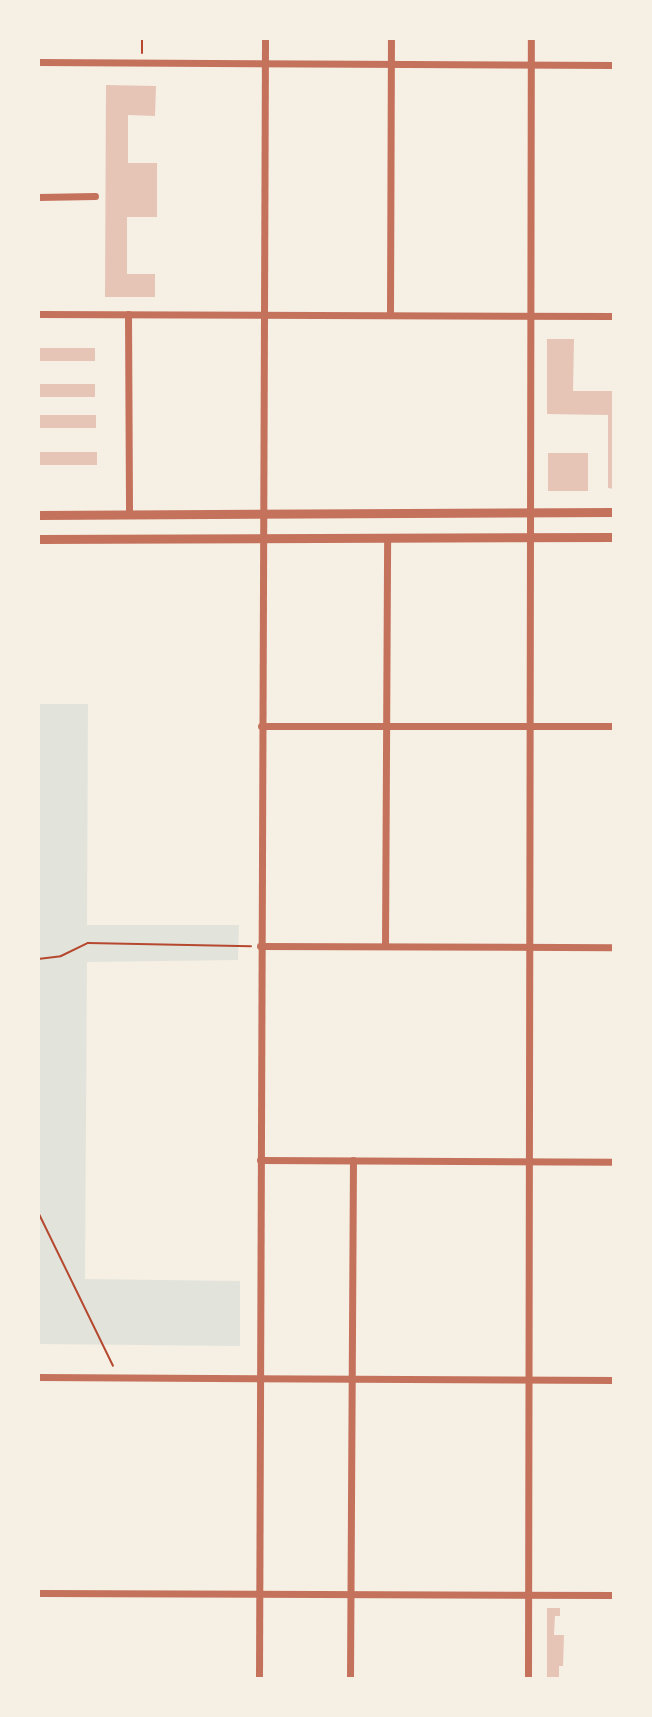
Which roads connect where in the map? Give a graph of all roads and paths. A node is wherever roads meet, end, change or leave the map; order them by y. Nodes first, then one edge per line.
1 (142, 38) edge
2 (265, 38) edge
3 (391, 38) edge
4 (531, 38) edge
5 (38, 62) edge
6 (142, 63) junction
7 (265, 63) junction
8 (391, 64) junction
9 (531, 64) junction
10 (614, 65) edge
11 (95, 196) dead end
12 (38, 197) edge
13 (38, 314) edge
14 (128, 314) junction
15 (263, 315) junction
16 (390, 315) junction
17 (531, 315) junction
18 (614, 316) edge
19 (261, 512) junction
20 (530, 512) junction
21 (614, 512) edge
22 (129, 514) junction
23 (38, 515) edge
24 (261, 537) junction
25 (530, 537) junction
26 (614, 537) edge
27 (387, 538) junction
28 (38, 539) edge
29 (261, 726) junction
30 (386, 726) junction
31 (530, 726) junction
32 (614, 726) edge
33 (260, 946) junction
34 (385, 946) junction
35 (529, 946) junction
36 (614, 947) edge
37 (38, 959) edge
38 (260, 1160) junction
39 (353, 1160) junction
40 (528, 1161) junction
41 (614, 1162) edge
42 (38, 1212) edge
43 (38, 1377) edge
44 (119, 1378) junction
45 (260, 1378) junction
46 (351, 1379) junction
47 (528, 1379) junction
48 (614, 1380) edge
49 (38, 1593) edge
50 (259, 1594) junction
51 (350, 1594) junction
52 (528, 1595) junction
53 (614, 1595) edge
54 (259, 1679) edge
55 (350, 1679) edge
56 (528, 1679) edge

1 - 6 path
2 - 7 street
3 - 8 street
4 - 9 street
5 - 6 street
6 - 7 street
7 - 8 street
7 - 15 street
8 - 9 street
8 - 16 street
9 - 10 street
9 - 17 street
11 - 12 street
13 - 14 street
14 - 15 street
14 - 22 street
15 - 16 street
15 - 19 street
16 - 17 street
17 - 18 street
17 - 20 street
19 - 20 street
19 - 22 street
19 - 24 street
20 - 21 street
20 - 25 street
22 - 23 street
24 - 27 street
24 - 28 street
24 - 29 street
25 - 26 street
25 - 27 street
25 - 31 street
27 - 30 street
29 - 30 street
29 - 33 street
30 - 31 street
30 - 34 street
31 - 32 street
31 - 35 street
33 - 34 street
33 - 37 path
33 - 38 street
34 - 35 street
35 - 36 street
35 - 40 street
38 - 39 street
38 - 45 street
39 - 40 street
39 - 46 street
40 - 41 street
40 - 47 street
42 - 44 path
43 - 44 street
44 - 45 street
45 - 46 street
45 - 50 street
46 - 47 street
46 - 51 street
47 - 48 street
47 - 52 street
49 - 50 street
50 - 51 street
50 - 54 street
51 - 52 street
51 - 55 street
52 - 53 street
52 - 56 street

